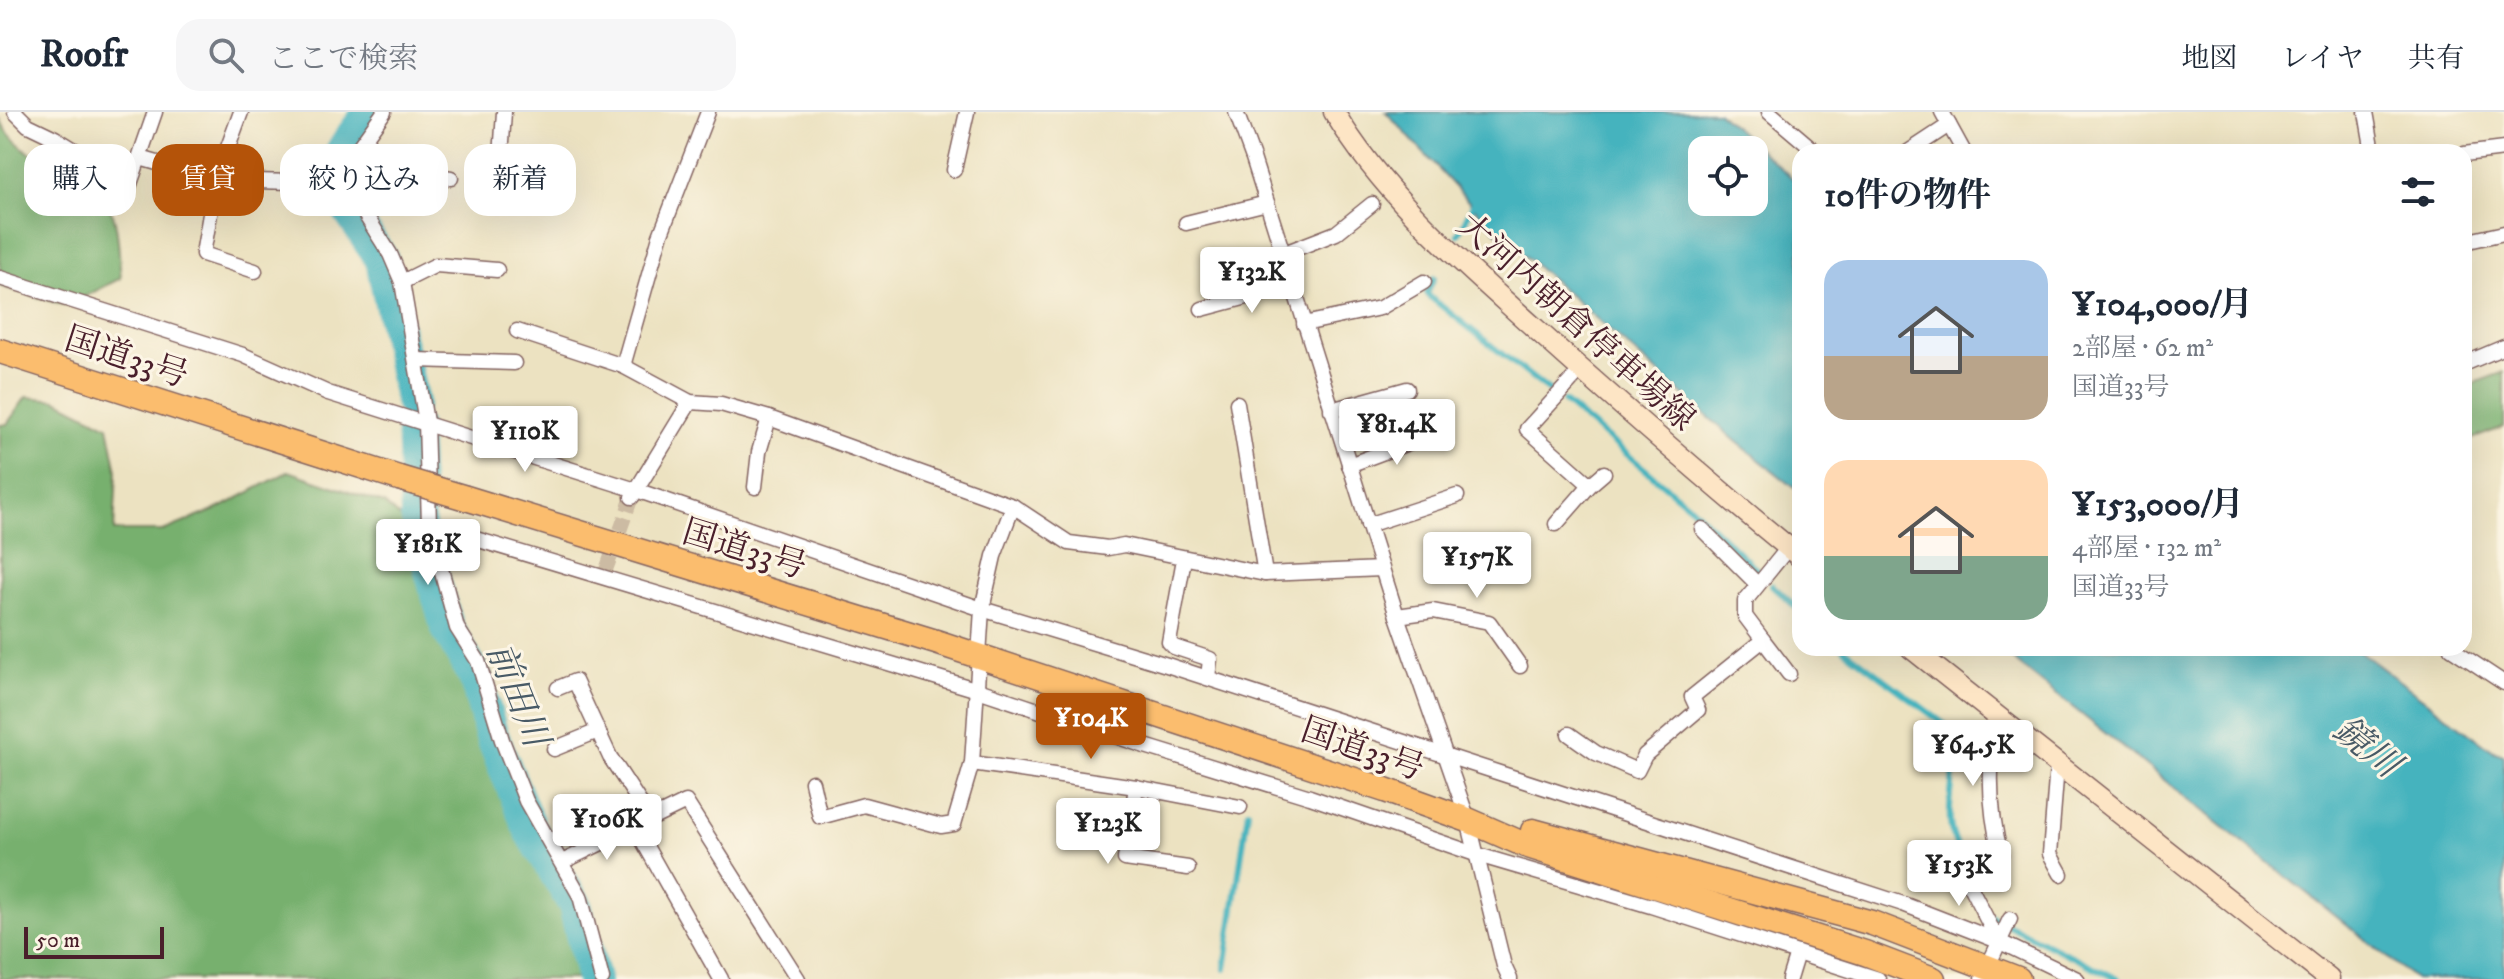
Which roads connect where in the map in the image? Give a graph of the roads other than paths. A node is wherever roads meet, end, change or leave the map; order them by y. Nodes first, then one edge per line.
1 (15, 112) edge
2 (155, 112) edge
3 (241, 112) edge
4 (384, 112) edge
5 (504, 112) edge
6 (708, 112) edge
7 (967, 112) edge
8 (1236, 112) edge
9 (1334, 112) edge
10 (1769, 112) edge
11 (2366, 112) edge
12 (1945, 118) edge
13 (229, 144) edge
14 (361, 144) edge
15 (502, 144) edge
16 (1807, 144) edge
17 (1917, 144) edge
18 (1960, 144) edge
19 (2372, 144) edge
20 (2504, 149) edge
21 (2472, 153) edge
22 (140, 158) junction
23 (152, 161) edge
24 (954, 170) dead end
25 (448, 178) edge
26 (451, 178) dead end
27 (1267, 203) junction
28 (1372, 204) dead end
29 (210, 216) edge
30 (366, 216) edge
31 (1186, 223) dead end
32 (2504, 233) edge
33 (2472, 240) edge
34 (1282, 254) junction
35 (497, 270) dead end
36 (255, 271) dead end
37 (0, 278) edge
38 (402, 282) junction
39 (1424, 282) dead end
40 (1292, 285) junction
41 (1202, 309) dead end
42 (1304, 324) junction
43 (517, 331) dead end
44 (2504, 347) edge
45 (0, 351) edge
46 (416, 360) junction
47 (2472, 361) edge
48 (514, 363) dead end
49 (623, 366) junction
50 (1581, 370) junction
51 (1407, 389) dead end
52 (690, 402) junction
53 (1237, 403) dead end
54 (1331, 410) junction
55 (769, 418) junction
56 (426, 422) junction
57 (1432, 434) dead end
58 (1349, 465) junction
59 (1604, 473) dead end
60 (1590, 485) junction
61 (755, 487) dead end
62 (634, 493) junction
63 (1457, 496) dead end
64 (1013, 506) junction
65 (1556, 524) dead end
66 (429, 525) junction
67 (1368, 525) junction
68 (1702, 529) dead end
69 (1792, 547) edge
70 (1792, 553) edge
71 (1184, 559) junction
72 (1382, 569) junction
73 (1265, 574) junction
74 (1757, 584) junction
75 (982, 609) junction
76 (1397, 616) junction
77 (1763, 640) junction
78 (1921, 656) edge
79 (2463, 656) edge
80 (979, 657) junction
81 (1520, 666) dead end
82 (1789, 674) dead end
83 (1208, 678) junction
84 (2504, 683) edge
85 (558, 688) dead end
86 (978, 690) junction
87 (1997, 718) junction
88 (598, 731) junction
89 (1569, 734) dead end
90 (554, 749) dead end
91 (1446, 756) junction
92 (972, 763) junction
93 (2057, 766) junction
94 (812, 782) dead end
95 (1136, 787) junction
96 (1240, 807) dead end
97 (650, 818) junction
98 (1468, 820) junction
99 (635, 827) junction
100 (1478, 855) junction
101 (2001, 855) dead end
102 (1955, 857) dead end
103 (562, 862) junction
104 (1188, 868) dead end
105 (2061, 874) dead end
106 (2010, 919) dead end
107 (1998, 941) junction
108 (1797, 953) junction
109 (1984, 973) edge
110 (602, 979) edge
111 (721, 979) edge
112 (798, 979) edge
113 (1510, 979) edge
114 (1789, 979) edge
115 (1878, 979) edge
116 (1933, 979) edge
117 (2018, 979) edge
118 (2077, 979) edge
119 (2329, 979) edge

1 - 22 street
2 - 22 street
3 - 13 street
4 - 14 street
5 - 15 street
6 - 49 street
7 - 24 street
8 - 27 street
9 - 50 main road, 大河内朝倉停車場線
10 - 16 street
11 - 19 street
12 - 17 street
12 - 18 street
20 - 21 street
22 - 23 street
25 - 26 street
27 - 31 street
27 - 34 street
28 - 34 street
29 - 36 street
30 - 38 street
32 - 33 street
34 - 40 street
35 - 38 street
37 - 56 street
38 - 46 street
39 - 42 street
40 - 41 street
40 - 42 street
42 - 54 street
43 - 49 street
44 - 47 street
45 - 80 highway, 国道33号, bridge
46 - 48 street
46 - 56 street
49 - 52 street
50 - 60 street
50 - 69 main road, 大河内朝倉停車場線
51 - 54 street
52 - 55 street
52 - 62 street
53 - 73 street
54 - 58 street
55 - 61 street
55 - 64 street
56 - 62 street
56 - 66 street
57 - 58 street
58 - 67 street
59 - 60 street
60 - 65 street
62 - 75 street
63 - 67 street
64 - 71 street
64 - 75 street
66 - 86 street
66 - 103 street
67 - 72 street
68 - 74 street
70 - 74 street
71 - 73 street
71 - 83 street
72 - 73 street
72 - 76 street
74 - 77 street
75 - 80 street
75 - 83 street
76 - 81 street
76 - 91 street
77 - 82 street
77 - 89 street
78 - 87 main road
79 - 84 street
80 - 86 street
80 - 98 highway, 国道33号
83 - 91 street
85 - 88 street
86 - 92 street
86 - 100 street
87 - 93 main road
87 - 101 street
88 - 90 street
88 - 97 street
91 - 98 street
91 - 107 street
92 - 94 street
92 - 95 street
93 - 105 street
93 - 119 main road
95 - 96 street
95 - 104 street
97 - 99 street
97 - 112 street
98 - 100 street
98 - 109 highway, 国道33号
98 - 116 highway, 国道33号
99 - 103 street
99 - 111 street
100 - 108 street
100 - 113 street
102 - 107 street
103 - 110 street
106 - 107 street
107 - 109 street
107 - 118 street
108 - 114 street
108 - 115 street
109 - 117 highway, 国道33号

